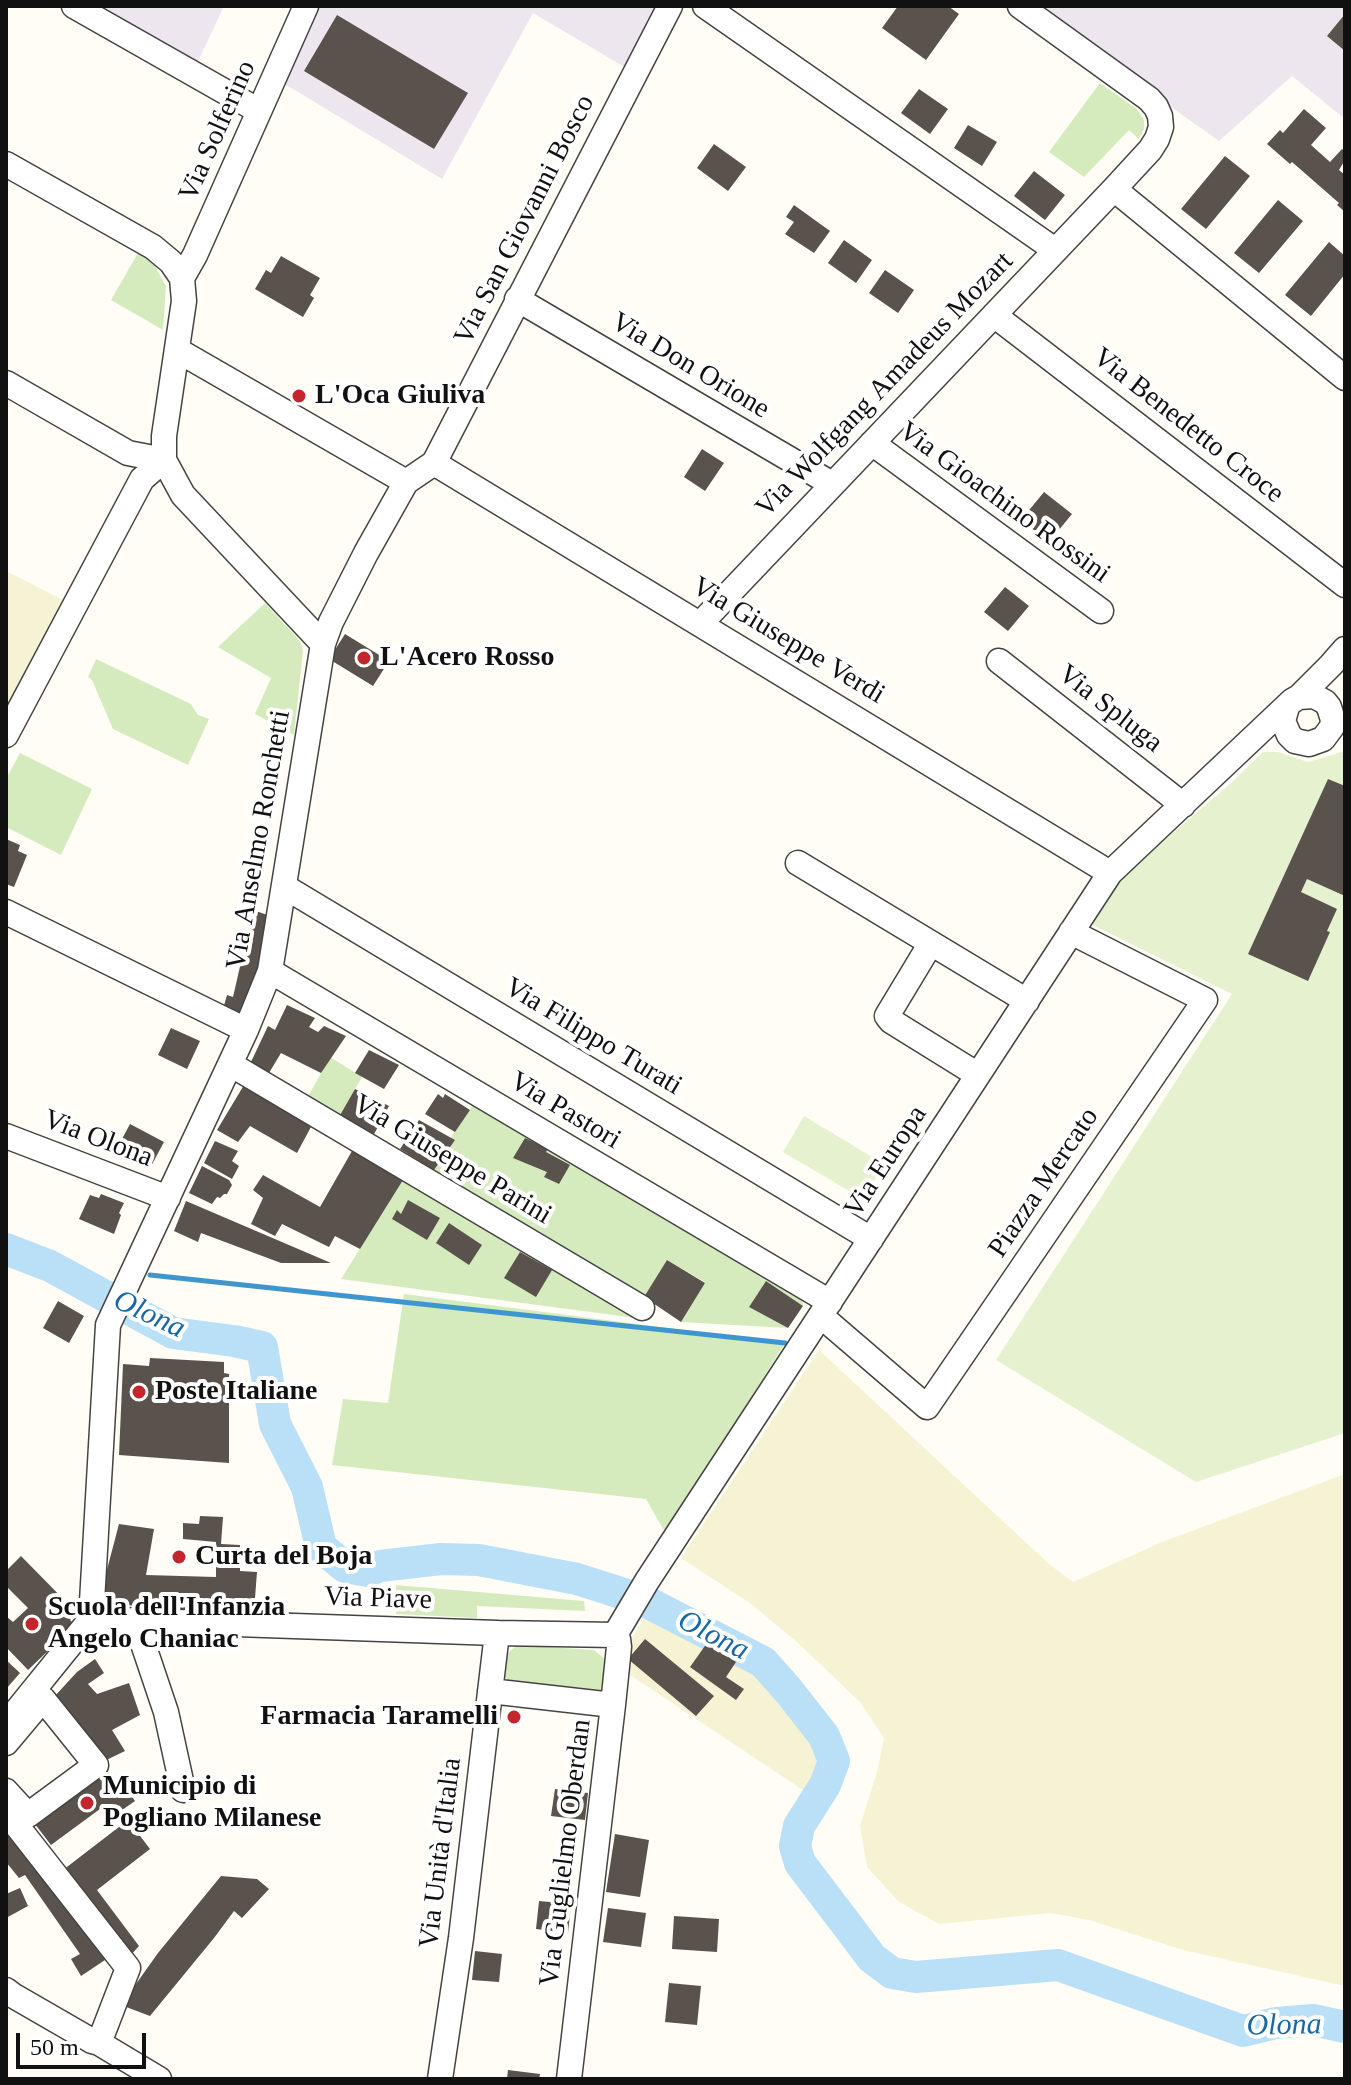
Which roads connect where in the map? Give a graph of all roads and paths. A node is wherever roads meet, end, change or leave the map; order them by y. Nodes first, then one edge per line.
1 (74, 6) edge
2 (306, 6) edge
3 (670, 6) edge
4 (705, 6) edge
5 (1020, 6) edge
6 (259, 111) junction
7 (6, 164) edge
8 (1114, 189) junction
9 (1055, 250) junction
10 (182, 278) junction
11 (517, 299) junction
12 (994, 315) junction
13 (177, 350) junction
14 (1345, 378) edge
15 (6, 383) edge
16 (872, 443) junction
17 (164, 460) junction
18 (434, 463) junction
19 (406, 482) junction
20 (832, 484) junction
21 (1345, 585) edge
22 (1101, 611) dead end
23 (701, 623) junction
24 (323, 644) junction
25 (1338, 657) edge
26 (999, 661) dead end
27 (1293, 702) junction
28 (1333, 710) edge
29 (6, 735) edge
30 (1323, 740) edge
31 (1241, 750) junction
32 (1183, 805) junction
33 (798, 863) dead end
34 (1110, 873) junction
35 (285, 887) junction
36 (6, 912) edge
37 (1071, 932) junction
38 (931, 943) junction
39 (270, 971) junction
40 (1027, 1001) junction
41 (246, 1030) junction
42 (230, 1064) junction
43 (978, 1075) junction
44 (6, 1136) edge
45 (168, 1198) junction
46 (871, 1239) junction
47 (642, 1308) dead end
48 (826, 1309) junction
49 (91, 1619) junction
50 (135, 1620) junction
51 (497, 1633) junction
52 (615, 1635) junction
53 (490, 1691) junction
54 (613, 1705) junction
55 (7, 1727) edge
56 (183, 1790) dead end
57 (6, 1791) edge
58 (6, 1812) edge
59 (6, 1990) edge
60 (99, 2043) junction
61 (159, 2079) edge
62 (440, 2079) edge
63 (569, 2079) edge

1 - 6 street
2 - 6 street, Via Solferino
3 - 11 street, Via San Giovanni Bosco
4 - 9 street
5 - 8 street, Via Wolfgang Amadeus Mozart
6 - 10 street, Via Solferino
7 - 10 street
8 - 9 street, Via Wolfgang Amadeus Mozart
8 - 14 street
9 - 12 street, Via Wolfgang Amadeus Mozart
10 - 13 street
11 - 18 street, Via San Giovanni Bosco
11 - 20 street, Via Don Orione
12 - 16 street, Via Wolfgang Amadeus Mozart
12 - 21 street, Via Benedetto Croce
13 - 17 street
13 - 19 street
15 - 17 street
16 - 20 street, Via Wolfgang Amadeus Mozart
16 - 22 street, Via Gioachino Rossini
17 - 24 street
17 - 29 street
18 - 19 street, Via Anselmo Ronchetti
18 - 23 street, Via Giuseppe Verdi
19 - 24 street, Via Anselmo Ronchetti
20 - 23 street, Via Wolfgang Amadeus Mozart
23 - 34 street, Via Giuseppe Verdi
24 - 35 street, Via Anselmo Ronchetti
25 - 27 street, Via Europa
25 - 28 street, Via Europa
26 - 32 street, Via Spluga
27 - 28 street
27 - 30 street
27 - 31 street, Via Europa
28 - 30 street
30 - 31 street
31 - 32 street, Via Europa
32 - 34 street, Via Europa
33 - 38 street
34 - 37 street, Via Europa
35 - 39 street, Via Anselmo Ronchetti
35 - 46 street, Via Filippo Turati
36 - 41 street
37 - 40 street, Via Europa
37 - 48 street, Piazza Mercato
38 - 40 street
38 - 43 street
39 - 41 street, Via Anselmo Ronchetti
39 - 48 street, Via Pastori
40 - 43 street, Via Europa
41 - 42 street, Via Anselmo Ronchetti
42 - 45 street, Via Anselmo Ronchetti
42 - 47 street, Via Giuseppe Parini
43 - 46 street, Via Europa
44 - 45 street, Via Olona
45 - 49 street, Via Anselmo Ronchetti
46 - 48 street, Via Europa
48 - 52 street, Via Europa
49 - 50 street, Via Piave
49 - 55 street
50 - 51 street, Via Piave
50 - 56 street
51 - 52 street, Via Piave
51 - 53 street, Via Unità d'Italia
52 - 54 street, Via Guglielmo Oberdan
53 - 54 street
53 - 62 street, Via Unità d'Italia
54 - 63 street, Via Guglielmo Oberdan
55 - 57 street
58 - 60 street
59 - 60 street
60 - 61 street

